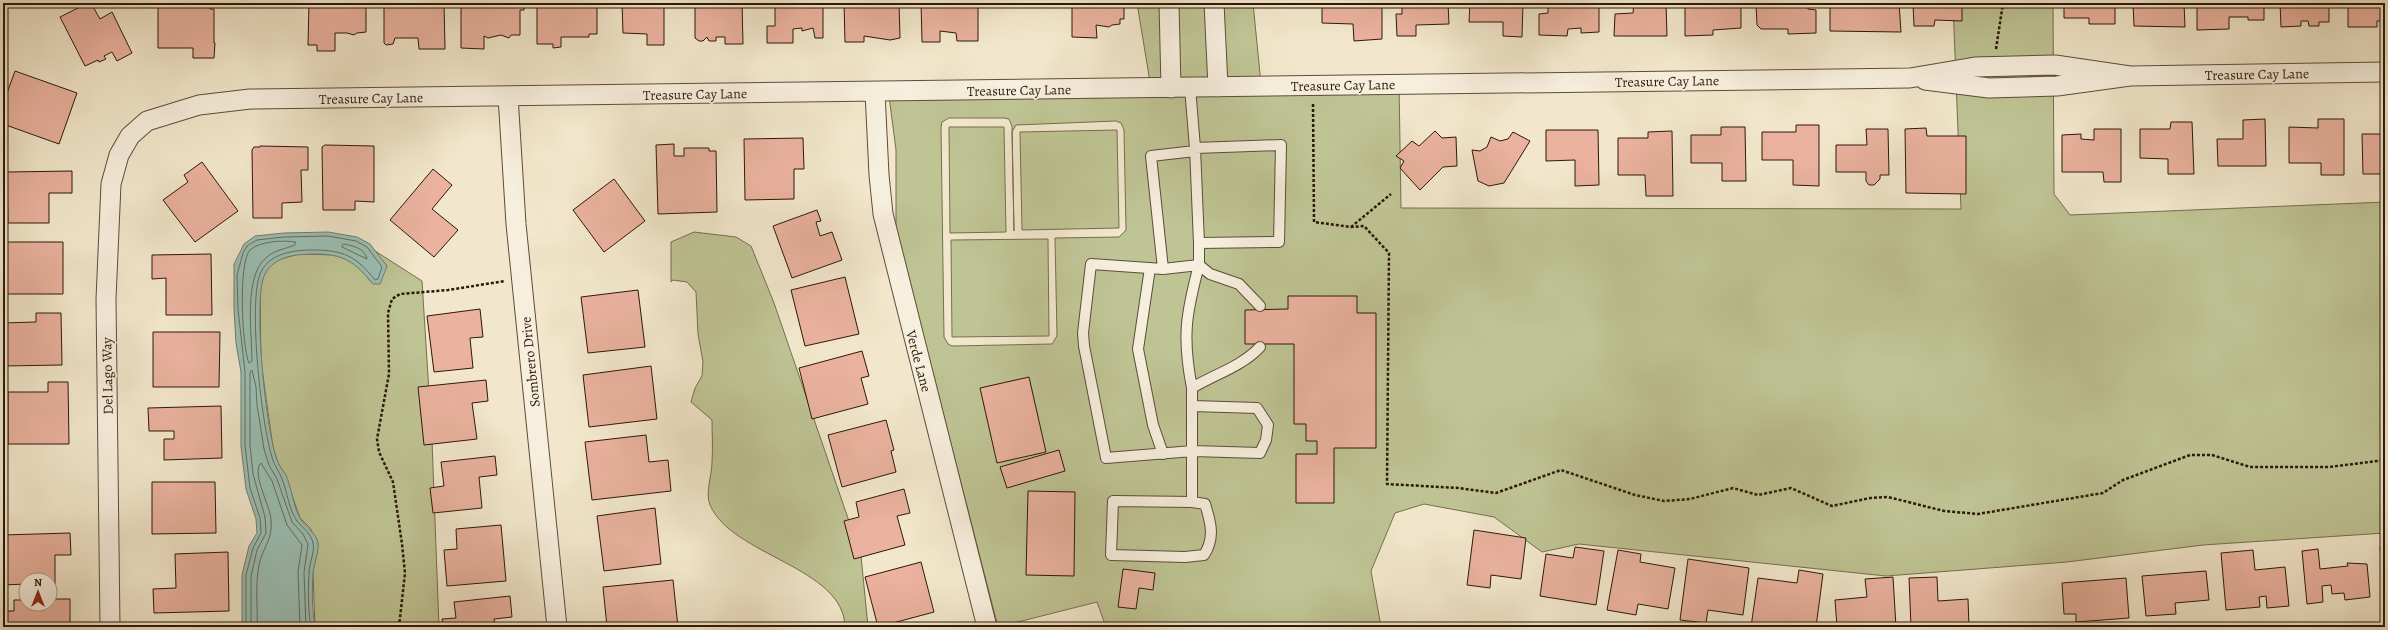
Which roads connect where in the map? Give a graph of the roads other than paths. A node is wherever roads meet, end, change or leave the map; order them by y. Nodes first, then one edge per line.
1 (1169, 3) edge
2 (1214, 3) edge
3 (2385, 72) edge
4 (2130, 76) junction
5 (1910, 78) junction
6 (1190, 87) junction
7 (1218, 87) junction
8 (1171, 88) junction
9 (875, 92) junction
10 (508, 96) junction
11 (135, 132) joint
12 (1195, 149) junction
13 (1199, 243) junction
14 (1199, 265) junction
15 (1150, 268) junction
16 (1164, 269) junction
17 (1260, 306) dead end
18 (1260, 347) dead end
19 (1192, 388) junction
20 (1193, 406) junction
21 (1193, 452) junction
22 (1163, 454) junction
23 (1192, 502) junction
24 (110, 627) edge
25 (557, 627) edge
26 (987, 627) edge

1 - 8 street
2 - 7 street
3 - 4 street, Treasure Cay Lane
4 - 5 street, Treasure Cay Lane
4 - 5 street, Treasure Cay Lane
5 - 7 street, Treasure Cay Lane
6 - 7 street, Treasure Cay Lane
6 - 8 street, Treasure Cay Lane
6 - 12 lane
8 - 9 street, Treasure Cay Lane
9 - 10 street, Treasure Cay Lane
9 - 26 street, Verde Lane
10 - 11 street, Treasure Cay Lane
10 - 25 street, Sombrero Drive
11 - 24 street, Del Lago Way
12 - 13 lane
12 - 13 lane
12 - 16 lane
13 - 14 lane
14 - 16 lane
14 - 17 lane
14 - 19 lane
15 - 16 lane
15 - 22 lane
15 - 22 lane
18 - 19 lane
19 - 20 lane
20 - 21 lane
20 - 21 lane
21 - 22 lane
21 - 23 lane
23 - 23 lane

